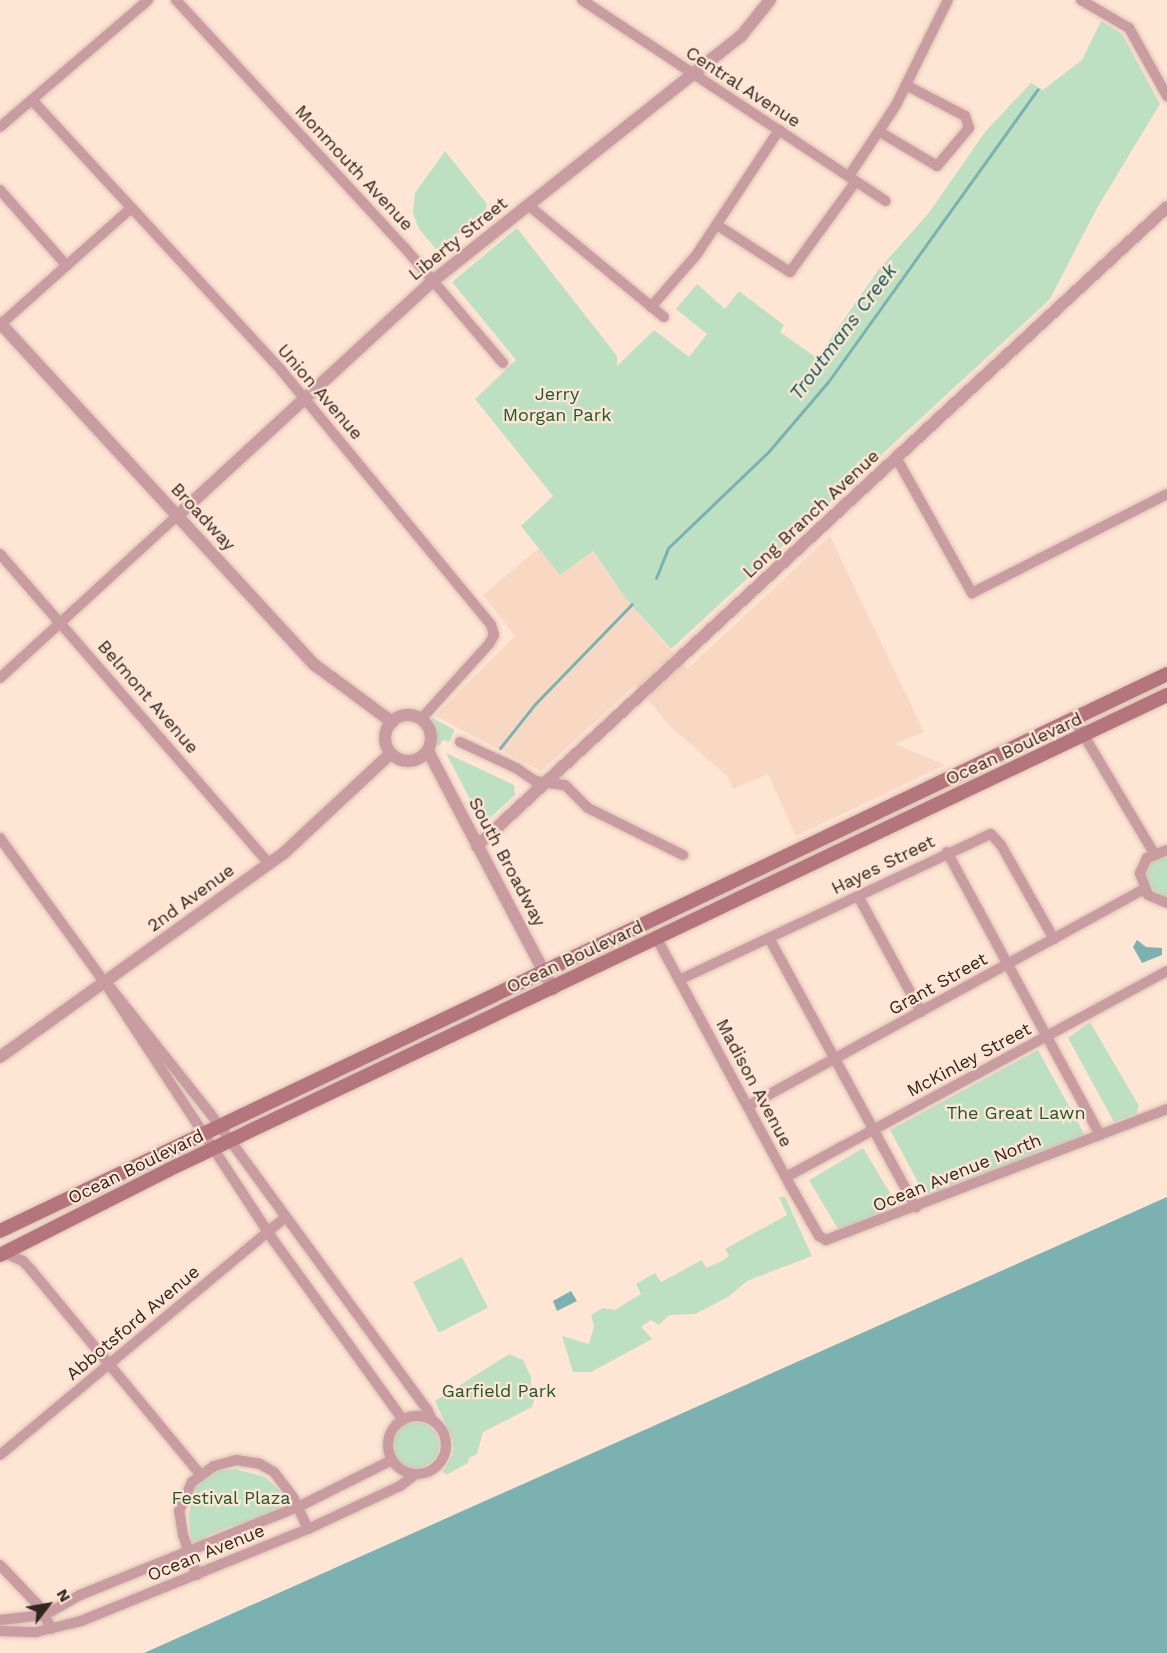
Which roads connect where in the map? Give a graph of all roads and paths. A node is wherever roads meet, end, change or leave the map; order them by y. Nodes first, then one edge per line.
1 (148, 0) edge
2 (176, 0) edge
3 (582, 0) edge
4 (770, 0) edge
5 (948, 0) edge
6 (1081, 0) edge
7 (694, 74) junction
8 (906, 85) junction
9 (1167, 96) edge
10 (32, 100) junction
11 (0, 127) edge
12 (779, 130) junction
13 (880, 132) junction
14 (853, 178) junction
15 (0, 190) edge
16 (886, 201) dead end
17 (528, 205) junction
18 (1167, 207) edge
19 (131, 208) junction
20 (717, 225) junction
21 (67, 266) junction
22 (434, 280) junction
23 (651, 307) junction
24 (664, 317) dead end
25 (0, 324) edge
26 (503, 363) dead end
27 (305, 398) junction
28 (897, 459) junction
29 (1167, 494) edge
30 (177, 516) junction
31 (0, 554) edge
32 (62, 622) junction
33 (1167, 674) edge
34 (0, 678) edge
35 (1167, 695) edge
36 (1074, 718) junction
37 (421, 719) junction
38 (392, 722) junction
39 (1083, 736) junction
40 (460, 742) dead end
41 (428, 751) junction
42 (390, 754) junction
43 (547, 783) junction
44 (0, 838) edge
45 (477, 846) junction
46 (1167, 850) edge
47 (947, 852) junction
48 (1154, 853) junction
49 (683, 855) dead end
50 (269, 863) junction
51 (1144, 889) junction
52 (858, 896) junction
53 (1167, 903) edge
54 (769, 938) junction
55 (657, 939) junction
56 (1054, 939) junction
57 (1007, 964) junction
58 (1167, 971) edge
59 (544, 972) junction
60 (679, 980) junction
61 (105, 983) junction
62 (553, 989) junction
63 (921, 1012) junction
64 (1046, 1037) junction
65 (0, 1057) edge
66 (835, 1059) junction
67 (748, 1106) junction
68 (1167, 1108) edge
69 (220, 1127) junction
70 (874, 1130) junction
71 (202, 1135) junction
72 (1100, 1135) junction
73 (230, 1142) junction
74 (212, 1150) junction
75 (786, 1178) junction
76 (916, 1208) junction
77 (286, 1217) junction
78 (0, 1231) edge
79 (268, 1232) junction
80 (826, 1240) joint
81 (2, 1254) edge
82 (108, 1365) junction
83 (403, 1420) junction
84 (432, 1420) junction
85 (0, 1455) edge
86 (392, 1460) junction
87 (200, 1474) junction
88 (416, 1474) junction
89 (298, 1507) junction
90 (308, 1529) junction
91 (188, 1552) junction
92 (0, 1564) edge
93 (197, 1575) junction
94 (45, 1615) junction
95 (0, 1620) edge
96 (52, 1629) junction
97 (0, 1630) edge

1 - 10 street
2 - 22 street, Monmouth Avenue
3 - 7 street, Central Avenue
4 - 7 street, Liberty Street
5 - 8 street
6 - 9 street
7 - 12 street, Central Avenue
7 - 17 street, Liberty Street
8 - 13 street
8 - 13 street
10 - 11 street
10 - 19 street, Union Avenue
12 - 14 street, Central Avenue
12 - 20 street
13 - 14 street
14 - 16 street, Central Avenue
14 - 20 street
15 - 21 street
17 - 22 street, Liberty Street
17 - 23 street
18 - 28 street, Long Branch Avenue
19 - 21 street
19 - 27 street, Union Avenue
20 - 23 street
21 - 25 street
22 - 26 street, Monmouth Avenue
22 - 27 street, Liberty Street
23 - 24 street
25 - 30 street, Broadway
27 - 30 street, Liberty Street
27 - 37 street, Union Avenue
28 - 29 street
28 - 43 street, Long Branch Avenue
30 - 32 street
30 - 38 street, Broadway
31 - 32 street, Belmont Avenue
32 - 34 street
32 - 50 street, Belmont Avenue
33 - 36 main road, Ocean Boulevard
35 - 39 main road, Ocean Boulevard
36 - 39 street
36 - 59 main road, Ocean Boulevard
37 - 38 street
37 - 41 street
38 - 42 street
39 - 48 street
39 - 55 main road, Ocean Boulevard
40 - 43 street
41 - 42 street
41 - 45 street, South Broadway
42 - 50 street, 2nd Avenue
43 - 45 street, Long Branch Avenue
43 - 49 street
44 - 61 street
45 - 59 street, South Broadway
46 - 48 street
47 - 52 street, Hayes Street
47 - 56 street, Hayes Street
47 - 57 street
48 - 51 street
50 - 61 street, 2nd Avenue
51 - 53 street
51 - 56 street, Grant Street
52 - 54 street, Hayes Street
52 - 63 street
54 - 60 street, Hayes Street
54 - 66 street
55 - 60 street, Madison Avenue
55 - 62 main road, Ocean Boulevard
56 - 57 street, Grant Street
57 - 63 street, Grant Street
57 - 64 street
58 - 64 street, McKinley Street
59 - 62 street, South Broadway
59 - 69 main road, Ocean Boulevard
60 - 67 street, Madison Avenue
61 - 65 street, 2nd Avenue
61 - 69 street, Ocean Avenue
61 - 71 street
62 - 73 main road, Ocean Boulevard
63 - 66 street, Grant Street
64 - 70 street, McKinley Street
64 - 72 street
66 - 67 street, Grant Street
66 - 70 street
67 - 75 street, Madison Avenue
68 - 72 street, Ocean Avenue North
69 - 71 main road, Ocean Boulevard
69 - 73 street, Ocean Avenue
70 - 75 street, McKinley Street
70 - 76 street
71 - 74 street
71 - 78 main road, Ocean Boulevard
72 - 76 street, Ocean Avenue North
73 - 74 main road, Ocean Boulevard
73 - 77 street, Ocean Avenue
74 - 79 street
74 - 81 main road, Ocean Boulevard
75 - 80 street, Madison Avenue
76 - 80 street, Ocean Avenue North
77 - 79 street, Abbotsford Avenue
77 - 84 street, Ocean Avenue
79 - 82 street, Abbotsford Avenue
79 - 83 street
81 - 82 street
82 - 85 street, Abbotsford Avenue
82 - 87 street
83 - 84 street
83 - 86 street
84 - 88 street, Ocean Avenue
86 - 88 street
86 - 89 street, Ocean Avenue
87 - 89 street
87 - 91 street
88 - 90 street, Ocean Avenue
89 - 90 street
89 - 91 street, Ocean Avenue
90 - 93 street, Ocean Avenue
91 - 93 street
91 - 94 street, Ocean Avenue
92 - 94 street
93 - 96 street, Ocean Avenue
94 - 95 street, Ocean Avenue
94 - 96 street
96 - 97 street, Ocean Avenue

